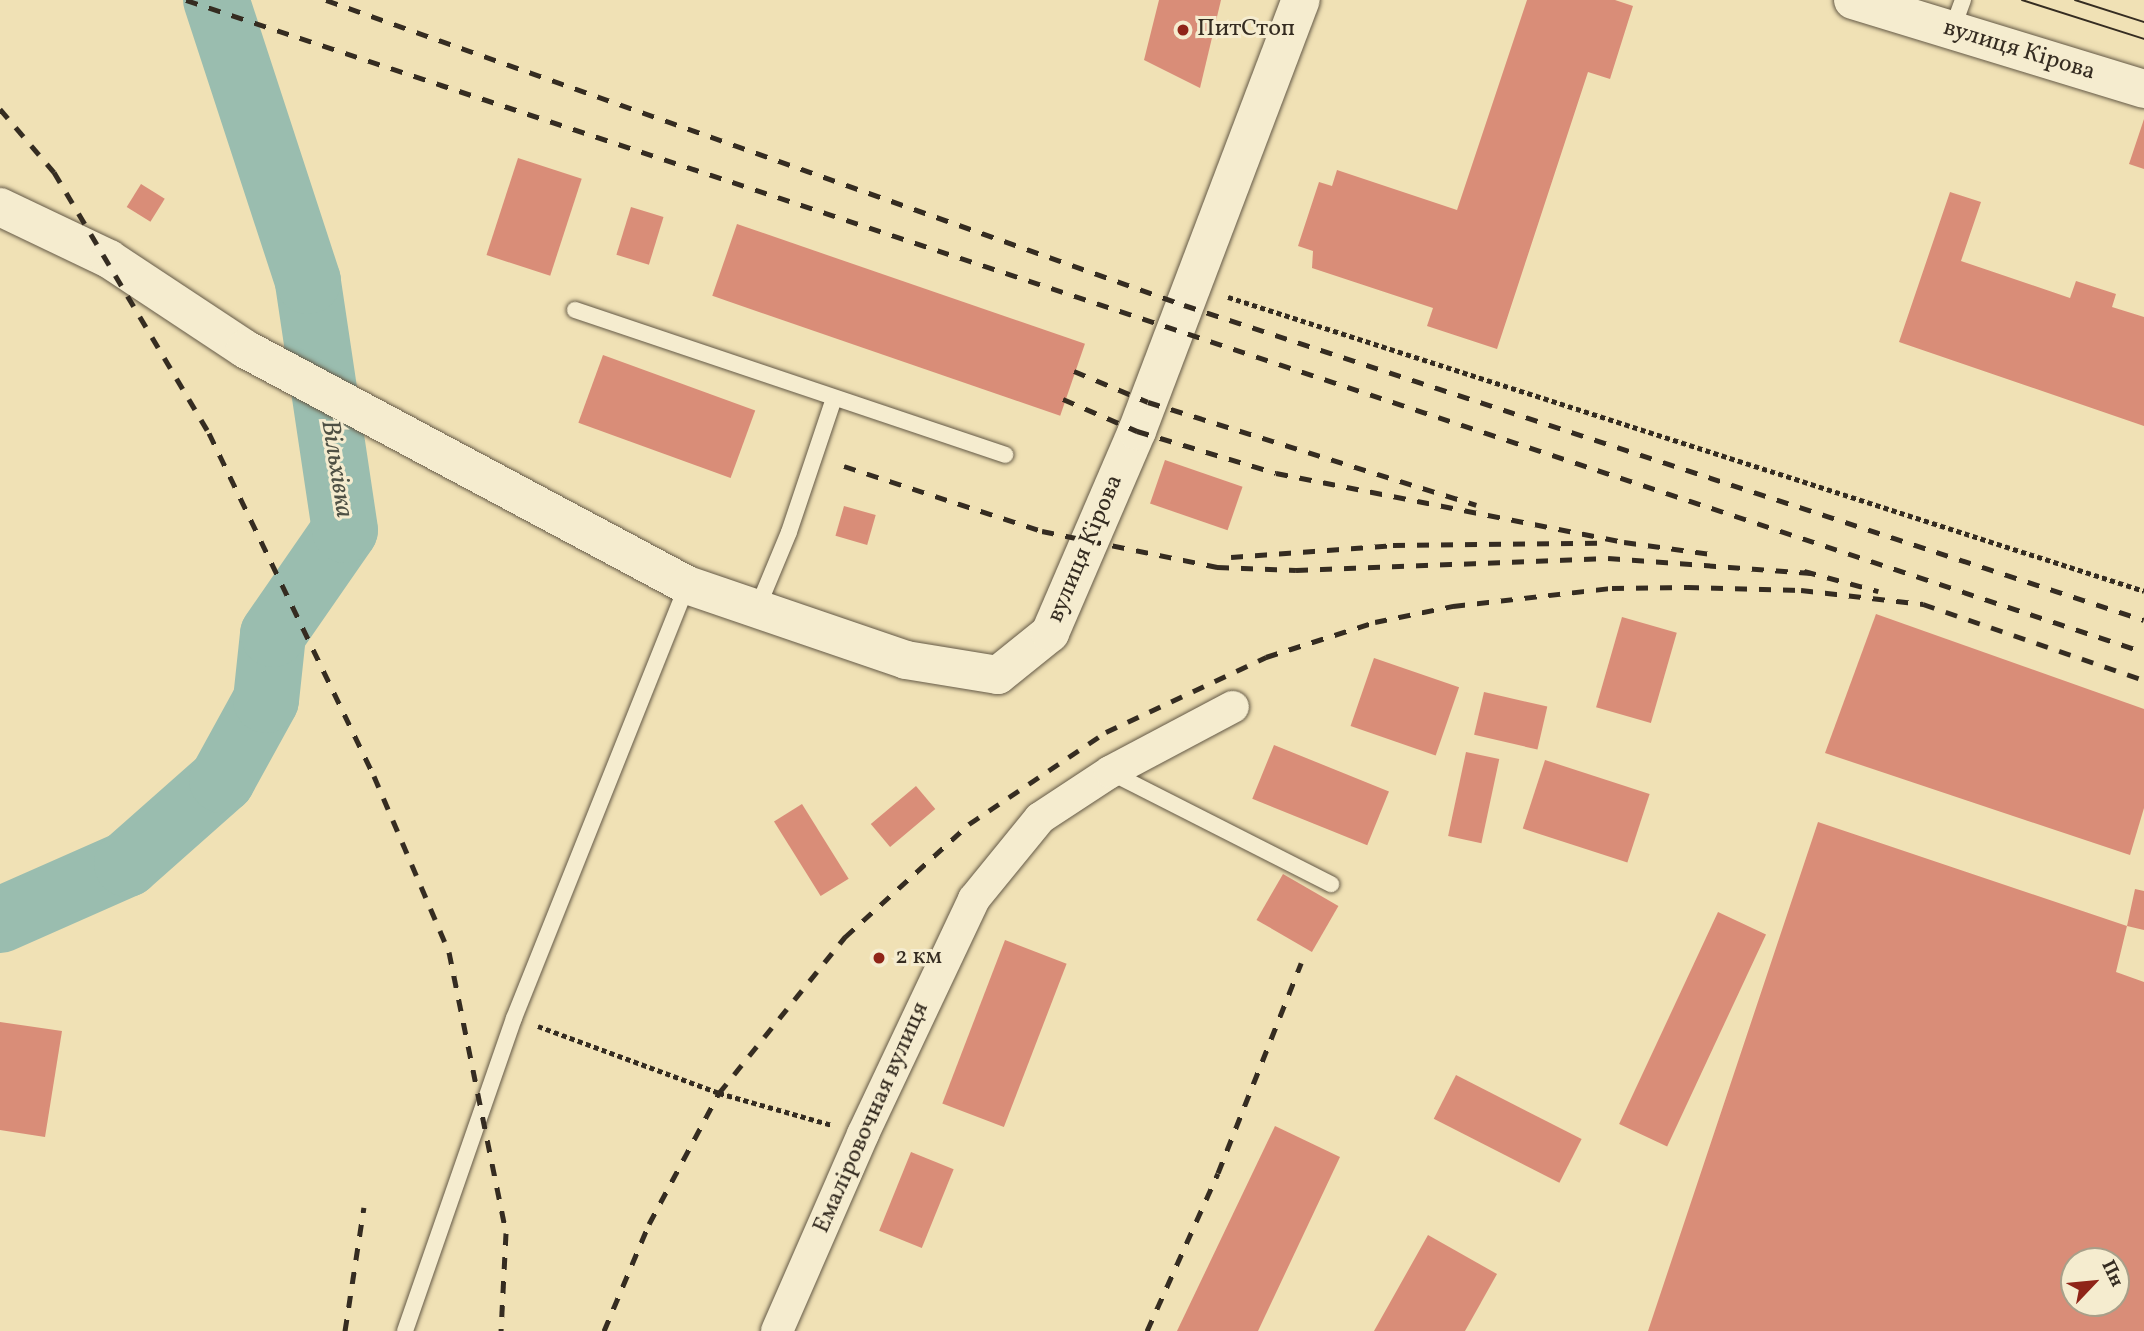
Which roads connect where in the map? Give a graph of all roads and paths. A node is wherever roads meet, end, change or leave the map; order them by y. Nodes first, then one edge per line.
1 (1301, 0) edge
2 (1853, 0) edge
3 (1958, 15) edge
4 (2144, 89) edge
5 (0, 207) edge
6 (1191, 285) junction
7 (575, 310) dead end
8 (834, 398) junction
9 (1005, 455) dead end
10 (687, 585) junction
11 (2144, 591) edge
12 (757, 609) junction
13 (1233, 707) dead end
14 (1110, 772) junction
15 (1331, 884) dead end
16 (514, 1018) junction
17 (863, 1134) junction
18 (405, 1331) edge
19 (778, 1331) edge

1 - 6 street, вулиця Кірова
2 - 3 street, вулиця Кірова
3 - 4 street, вулиця Кірова
5 - 10 street, вулиця Кірова
6 - 11 path
6 - 12 street, вулиця Кірова
7 - 8 lane
8 - 9 lane
8 - 12 lane
10 - 12 street, вулиця Кірова
10 - 16 lane
13 - 14 street, Емаліровочная вулиця
14 - 15 lane
14 - 17 street, Емаліровочная вулиця
16 - 17 path
16 - 18 lane
17 - 19 street, Емаліровочная вулиця

